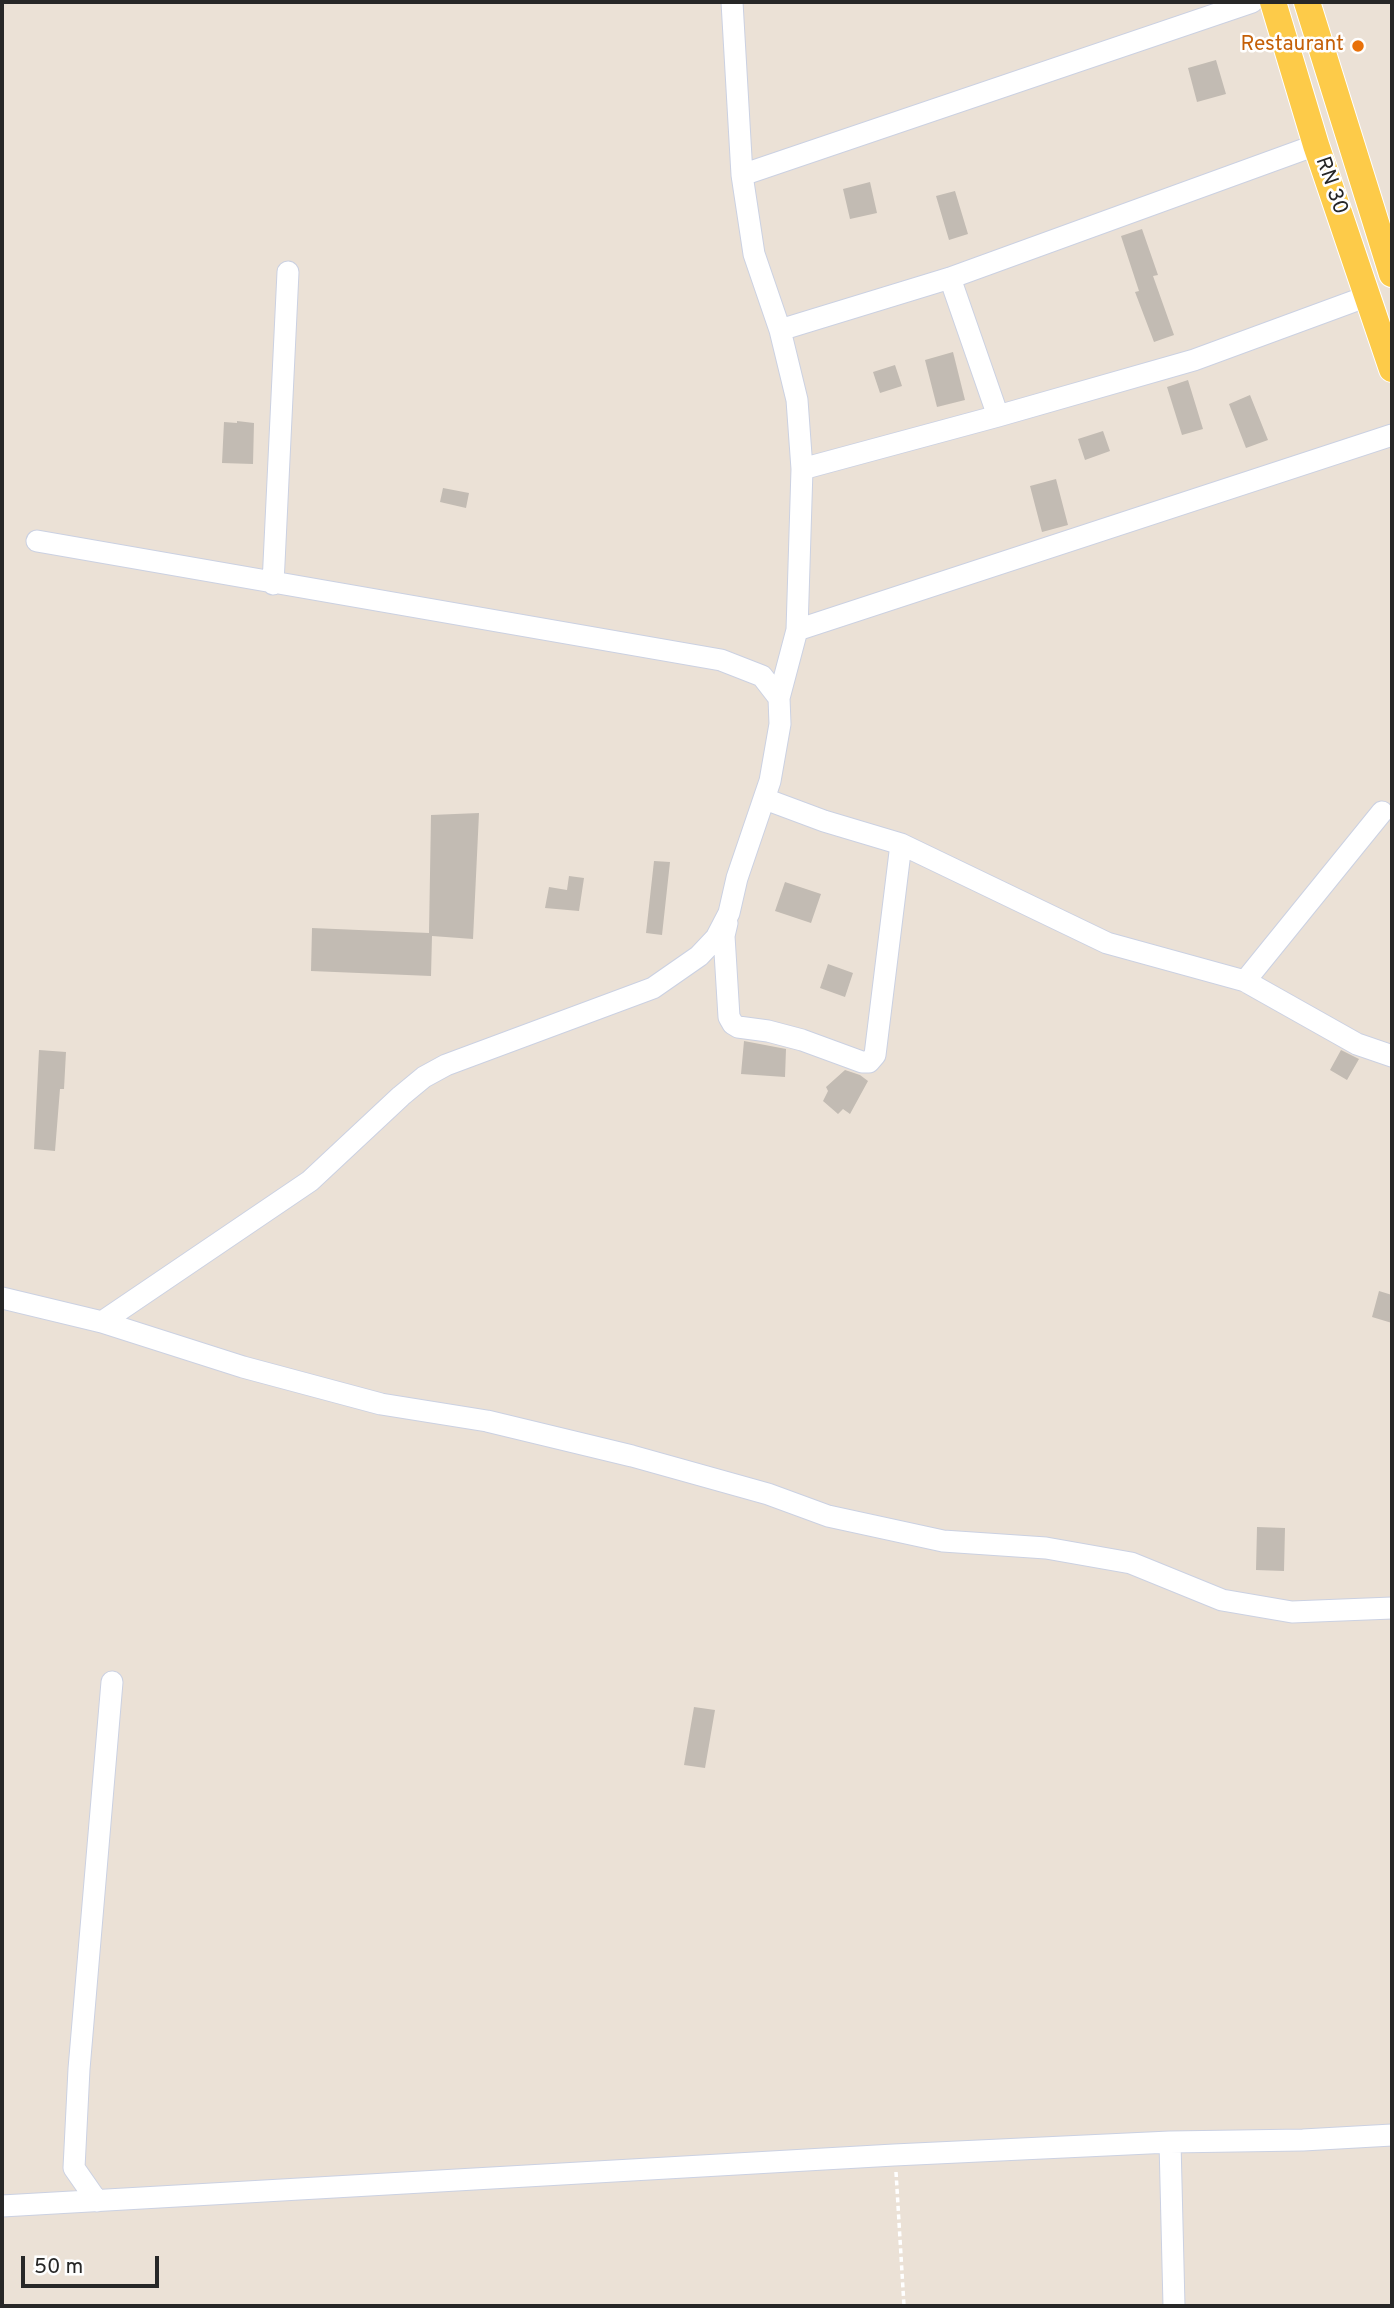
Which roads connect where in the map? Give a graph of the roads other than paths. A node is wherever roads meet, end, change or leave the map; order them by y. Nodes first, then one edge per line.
1 (732, 2) edge
2 (1252, 2) edge
3 (1273, 2) edge
4 (1307, 2) edge
5 (1316, 145) junction
6 (742, 175) junction
7 (288, 272) dead end
8 (1392, 274) edge
9 (950, 278) junction
10 (1368, 296) junction
11 (780, 330) junction
12 (1392, 369) edge
13 (999, 416) junction
14 (1392, 435) edge
15 (802, 469) junction
16 (37, 541) dead end
17 (273, 584) junction
18 (797, 630) junction
19 (779, 698) junction
20 (765, 799) junction
21 (1382, 812) dead end
22 (901, 844) junction
23 (729, 913) junction
24 (1245, 981) junction
25 (1392, 1056) edge
26 (2, 1298) edge
27 (102, 1322) junction
28 (1392, 1608) edge
29 (112, 1682) dead end
30 (1392, 2135) edge
31 (1170, 2142) junction
32 (97, 2201) junction
33 (2, 2206) edge
34 (1174, 2306) edge

1 - 6 street
2 - 6 street
3 - 5 main road, RN 30 / RN 30
4 - 8 main road, RN 30
5 - 9 street
5 - 10 main road, RN 30 / RN 30
6 - 11 street
7 - 17 street
9 - 11 street
9 - 13 street
10 - 12 main road, RN 30 / RN 30
10 - 13 street
11 - 15 street
13 - 15 street
14 - 18 street
15 - 18 street
16 - 17 street
17 - 19 street
18 - 19 street
19 - 20 street
20 - 22 street
20 - 23 street
21 - 24 street
22 - 23 street
22 - 24 street
23 - 27 street
24 - 25 street
26 - 27 street
27 - 28 street
29 - 32 street
30 - 31 street
31 - 32 street
31 - 34 street
32 - 33 street

